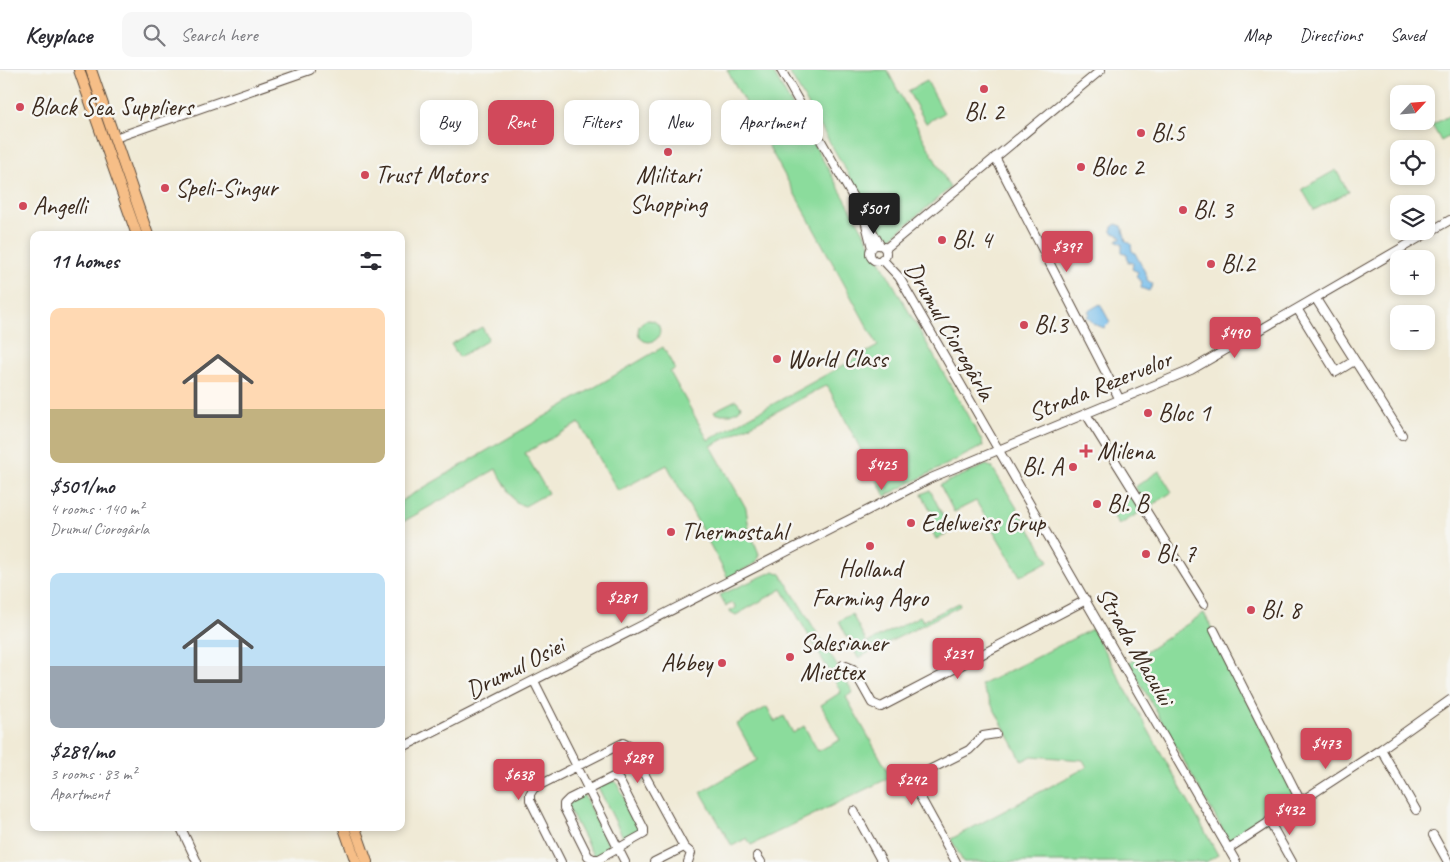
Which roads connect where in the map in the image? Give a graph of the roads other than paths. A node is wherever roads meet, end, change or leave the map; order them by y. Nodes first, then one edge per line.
1 (79, 70) edge
2 (91, 70) edge
3 (310, 70) edge
4 (781, 70) edge
5 (1101, 70) edge
6 (114, 138) junction
7 (994, 157) junction
8 (1450, 220) edge
9 (136, 231) edge
10 (147, 231) edge
11 (879, 248) junction
12 (882, 259) junction
13 (1316, 299) junction
14 (1298, 310) junction
15 (1354, 361) junction
16 (1120, 400) junction
17 (1086, 414) junction
18 (1402, 435) dead end
19 (997, 450) junction
20 (985, 456) junction
21 (1004, 462) junction
22 (1086, 600) junction
23 (1204, 604) dead end
24 (1214, 630) dead end
25 (843, 665) dead end
26 (534, 681) junction
27 (1450, 700) edge
28 (996, 734) dead end
29 (405, 746) edge
30 (1381, 749) junction
31 (577, 767) junction
32 (588, 789) junction
33 (1300, 800) junction
34 (1416, 810) dead end
35 (854, 811) dead end
36 (1269, 821) junction
37 (182, 831) edge
38 (345, 831) edge
39 (356, 831) edge
40 (1433, 835) dead end
41 (684, 847) junction
42 (1228, 848) junction
43 (619, 849) junction
44 (197, 862) edge
45 (356, 862) edge
46 (368, 862) edge
47 (561, 862) edge
48 (625, 862) edge
49 (654, 862) edge
50 (688, 862) edge
51 (882, 862) edge
52 (956, 862) edge
53 (1236, 862) edge
54 (1292, 862) edge
55 (1448, 862) edge

1 - 9 main road
2 - 6 main road
3 - 6 street
4 - 11 street, Drumul Ciorogârla
5 - 7 street
6 - 10 main road
7 - 11 street
7 - 16 street
8 - 13 street, Strada Rezervelor
11 - 12 street
11 - 12 street, Drumul Ciorogârla
12 - 19 street, Drumul Ciorogârla
13 - 14 street, Strada Rezervelor
13 - 15 street
14 - 15 street
14 - 16 street, Strada Rezervelor
15 - 18 street
16 - 17 street, Strada Rezervelor
17 - 19 street, Strada Rezervelor
17 - 23 street
19 - 20 street, Drumul Osiei
19 - 21 street, Strada Macului
20 - 21 street
20 - 26 street, Drumul Osiei
21 - 22 street, Strada Macului
22 - 25 street
22 - 42 street, Strada Macului
24 - 33 street
26 - 29 street, Drumul Osiei
26 - 31 street
27 - 30 street
28 - 52 street
30 - 33 street
30 - 34 street
31 - 32 street
31 - 41 street
31 - 47 street
32 - 43 street
32 - 43 street
32 - 43 street
33 - 36 street
35 - 51 street
36 - 42 street
36 - 54 street
37 - 44 street
38 - 45 main road
39 - 46 main road
40 - 55 street
41 - 49 street
41 - 50 street
42 - 53 street, Strada Macului
43 - 48 street

